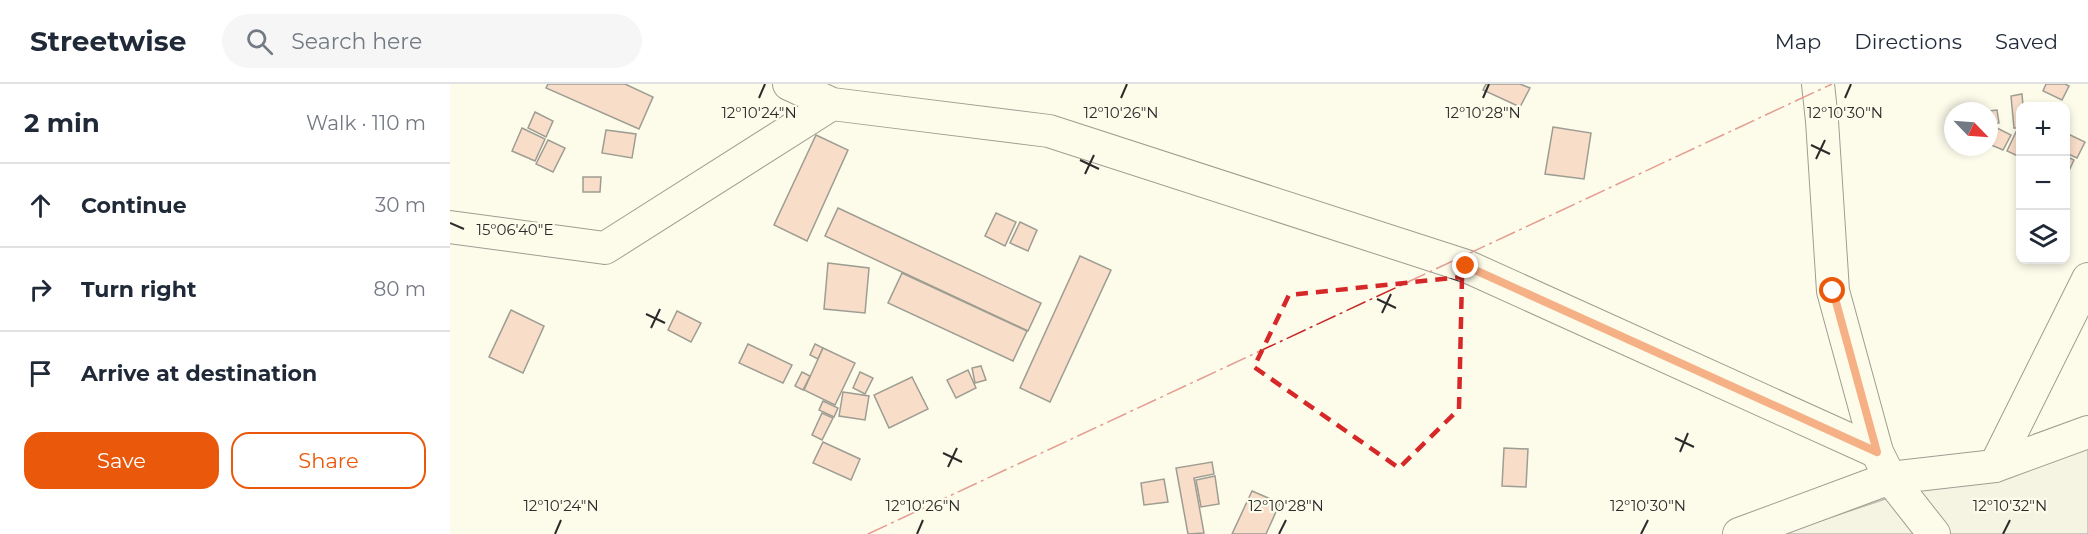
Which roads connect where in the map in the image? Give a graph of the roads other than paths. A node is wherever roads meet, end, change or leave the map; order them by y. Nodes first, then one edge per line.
1 (789, 84) edge
2 (1818, 84) edge
3 (832, 94) edge
4 (450, 227) edge
5 (2088, 279) edge
6 (2088, 432) edge
7 (1884, 465) junction
8 (1995, 466) junction
9 (1739, 534) edge
10 (1934, 534) edge

1 - 3 street
2 - 7 street
3 - 4 street
3 - 7 street
5 - 8 street
6 - 8 street
7 - 8 street
7 - 9 street
7 - 10 street

